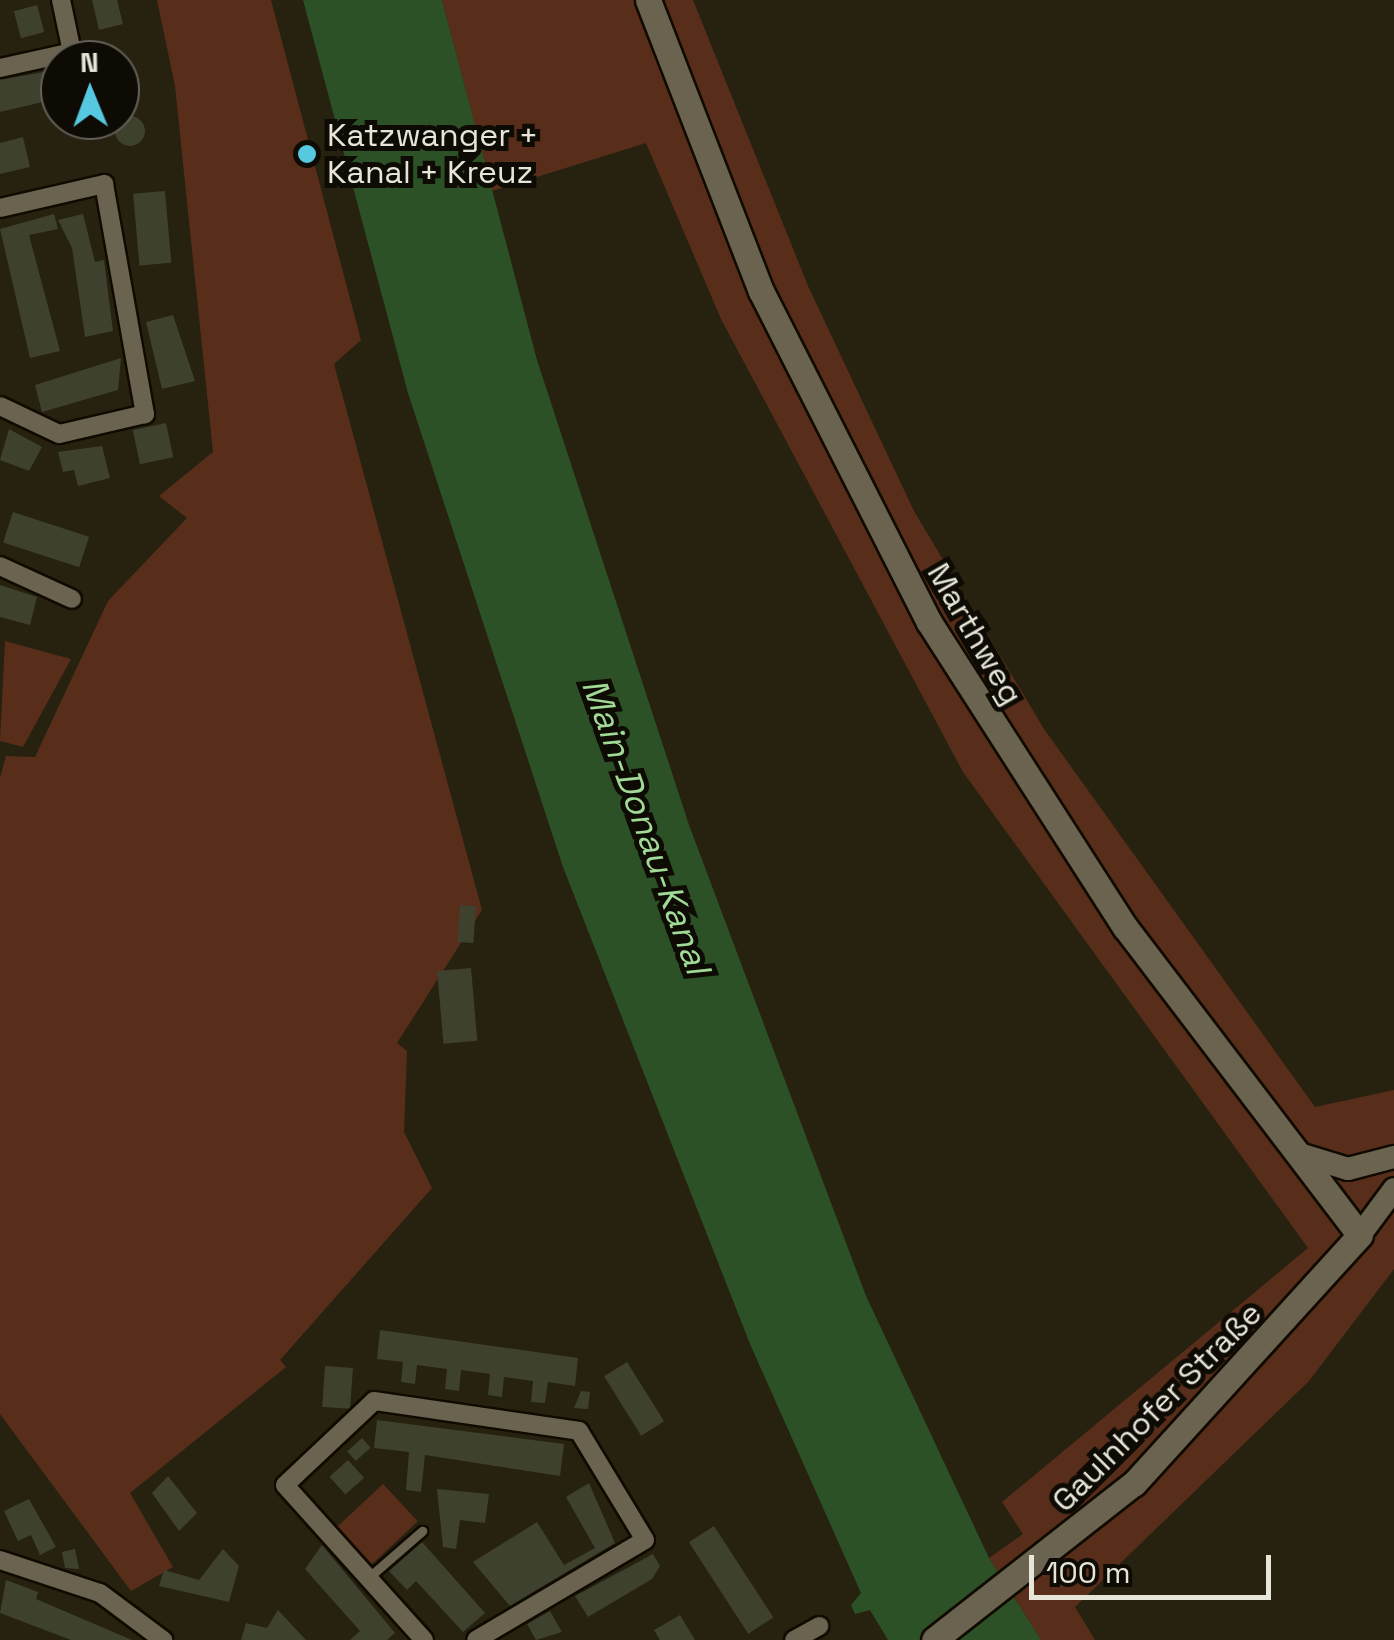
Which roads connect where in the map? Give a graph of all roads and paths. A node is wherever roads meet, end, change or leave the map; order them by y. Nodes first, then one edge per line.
1 (61, 0) edge
2 (648, 0) edge
3 (0, 68) edge
4 (0, 208) edge
5 (0, 406) edge
6 (0, 566) edge
7 (72, 599) dead end
8 (1296, 1152) junction
9 (1394, 1157) edge
10 (1394, 1190) edge
11 (1360, 1236) junction
12 (422, 1531) dead end
13 (0, 1560) edge
14 (366, 1580) junction
15 (818, 1626) dead end
16 (163, 1640) edge
17 (424, 1640) edge
18 (476, 1640) edge
19 (794, 1640) edge
20 (934, 1640) edge

1 - 3 street
2 - 8 main road, Marthweg
4 - 5 street
6 - 7 street
8 - 9 street
8 - 11 main road, Marthweg
10 - 11 street
11 - 20 main road, Gaulnhofer Straße
12 - 14 lane
13 - 16 street
14 - 17 street
14 - 18 street
15 - 19 street

